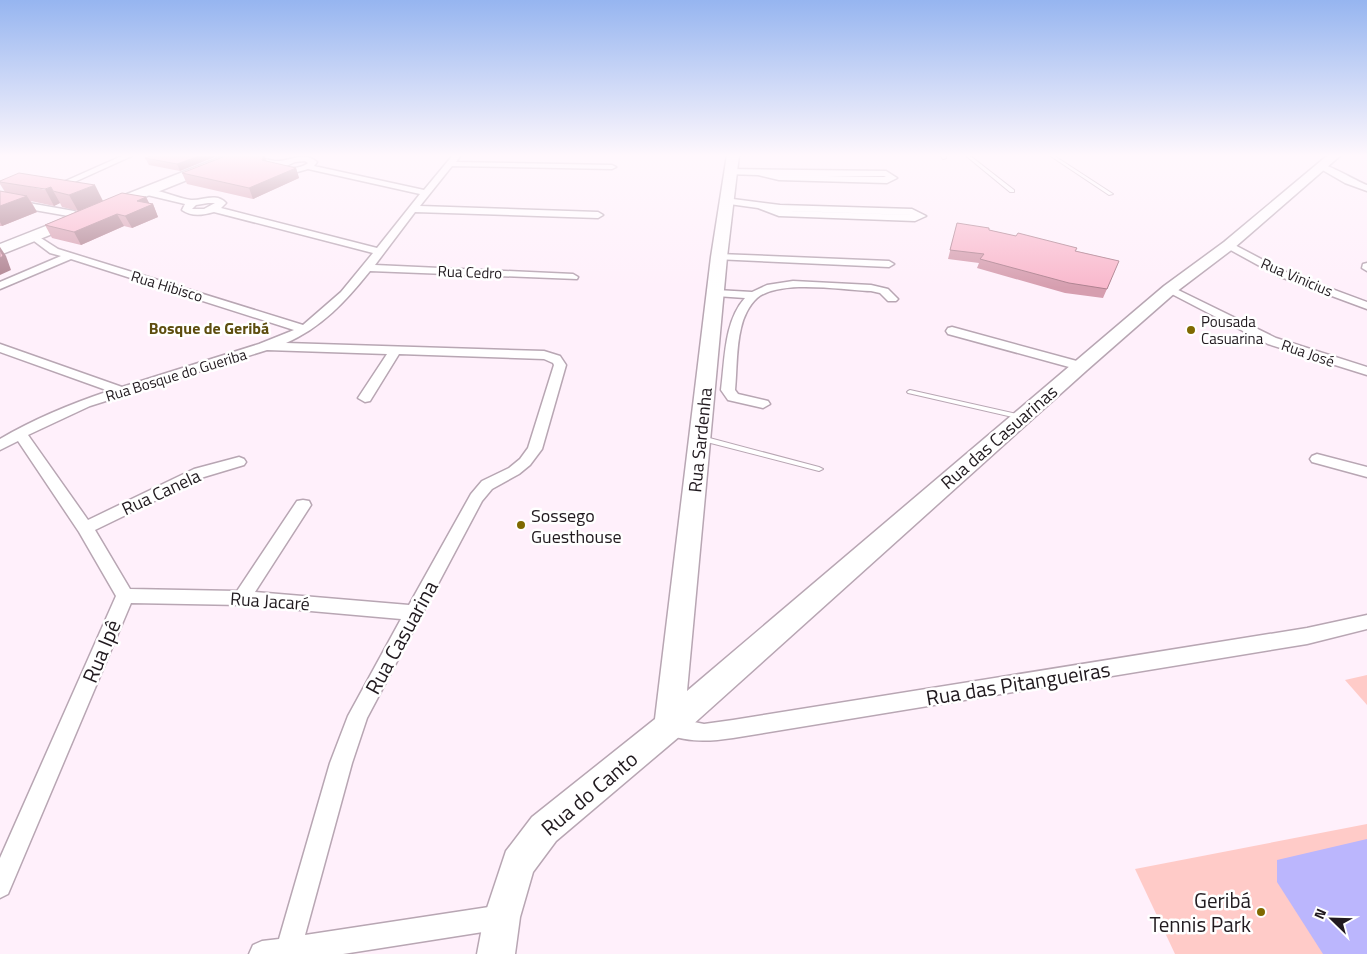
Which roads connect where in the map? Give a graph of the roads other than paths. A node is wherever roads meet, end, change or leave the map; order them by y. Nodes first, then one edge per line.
1 (113, 200) edge
2 (127, 200) edge
3 (178, 200) edge
4 (420, 200) edge
5 (1282, 200) edge
6 (0, 201) edge
7 (725, 202) joint
8 (759, 205) junction
9 (412, 209) junction
10 (74, 214) junction
11 (598, 215) dead end
12 (33, 236) junction
13 (0, 243) edge
14 (1228, 245) junction
15 (0, 250) edge
16 (380, 252) junction
17 (70, 256) junction
18 (719, 257) junction
19 (890, 264) dead end
20 (366, 268) junction
21 (573, 277) dead end
22 (0, 286) edge
23 (1170, 289) junction
24 (716, 293) junction
25 (754, 295) junction
26 (892, 299) dead end
27 (1367, 306) edge
28 (304, 329) junction
29 (952, 331) dead end
30 (267, 346) junction
31 (0, 348) edge
32 (396, 349) junction
33 (1080, 366) junction
34 (1367, 371) edge
35 (120, 391) junction
36 (910, 392) dead end
37 (365, 398) dead end
38 (763, 404) dead end
39 (1021, 417) junction
40 (19, 432) junction
41 (700, 437) junction
42 (0, 445) edge
43 (1317, 459) dead end
44 (239, 462) dead end
45 (819, 469) dead end
46 (1367, 472) edge
47 (303, 505) dead end
48 (85, 528) junction
49 (125, 596) junction
50 (242, 598) junction
51 (414, 613) junction
52 (1367, 622) edge
53 (669, 726) junction
54 (0, 886) edge
55 (502, 917) junction
56 (289, 949) junction
57 (262, 954) edge
58 (496, 954) edge

1 - 10 main road
2 - 12 main road
3 - 16 street
4 - 9 street, Rua Bosque do Gueriba
5 - 14 street, Rua das Casuarinas
6 - 10 street
7 - 8 street
7 - 18 street, Rua Sardenha
8 - 8 street
9 - 11 street
9 - 16 street, Rua Bosque do Gueriba
10 - 13 main road
12 - 15 main road
12 - 17 street, Rua Hibisco
14 - 23 street, Rua das Casuarinas
14 - 27 street, Rua Vinicius
16 - 20 street, Rua Bosque do Gueriba
17 - 22 street
17 - 28 street, Rua Hibisco
18 - 19 street
18 - 24 street, Rua Sardenha
20 - 21 street, Rua Cedro
20 - 28 street, Rua Bosque do Gueriba
23 - 33 street, Rua das Casuarinas
23 - 34 street, Rua José
24 - 25 street
24 - 41 street, Rua Sardenha
25 - 26 street
25 - 38 street
28 - 30 street, Rua Bosque do Gueriba
29 - 33 street
30 - 32 street
30 - 35 street, Rua Bosque do Gueriba
31 - 35 street
32 - 37 street
32 - 51 street, Rua Casuarina
33 - 39 street, Rua das Casuarinas
35 - 40 street, Rua Bosque do Gueriba
36 - 39 lane
39 - 53 street, Rua das Casuarinas
40 - 42 street, Rua Bosque do Gueriba
40 - 48 street
41 - 45 lane
41 - 53 street, Rua Sardenha
43 - 46 street
44 - 48 street, Rua Canela
47 - 50 street
48 - 49 street
49 - 50 street, Rua Jacaré
49 - 54 street, Rua Ipê
50 - 51 street, Rua Jacaré
51 - 56 street, Rua Casuarina
52 - 53 street, Rua das Pitangueiras
53 - 55 street, Rua do Canto
55 - 56 street
55 - 58 street, Rua do Canto
56 - 57 street

